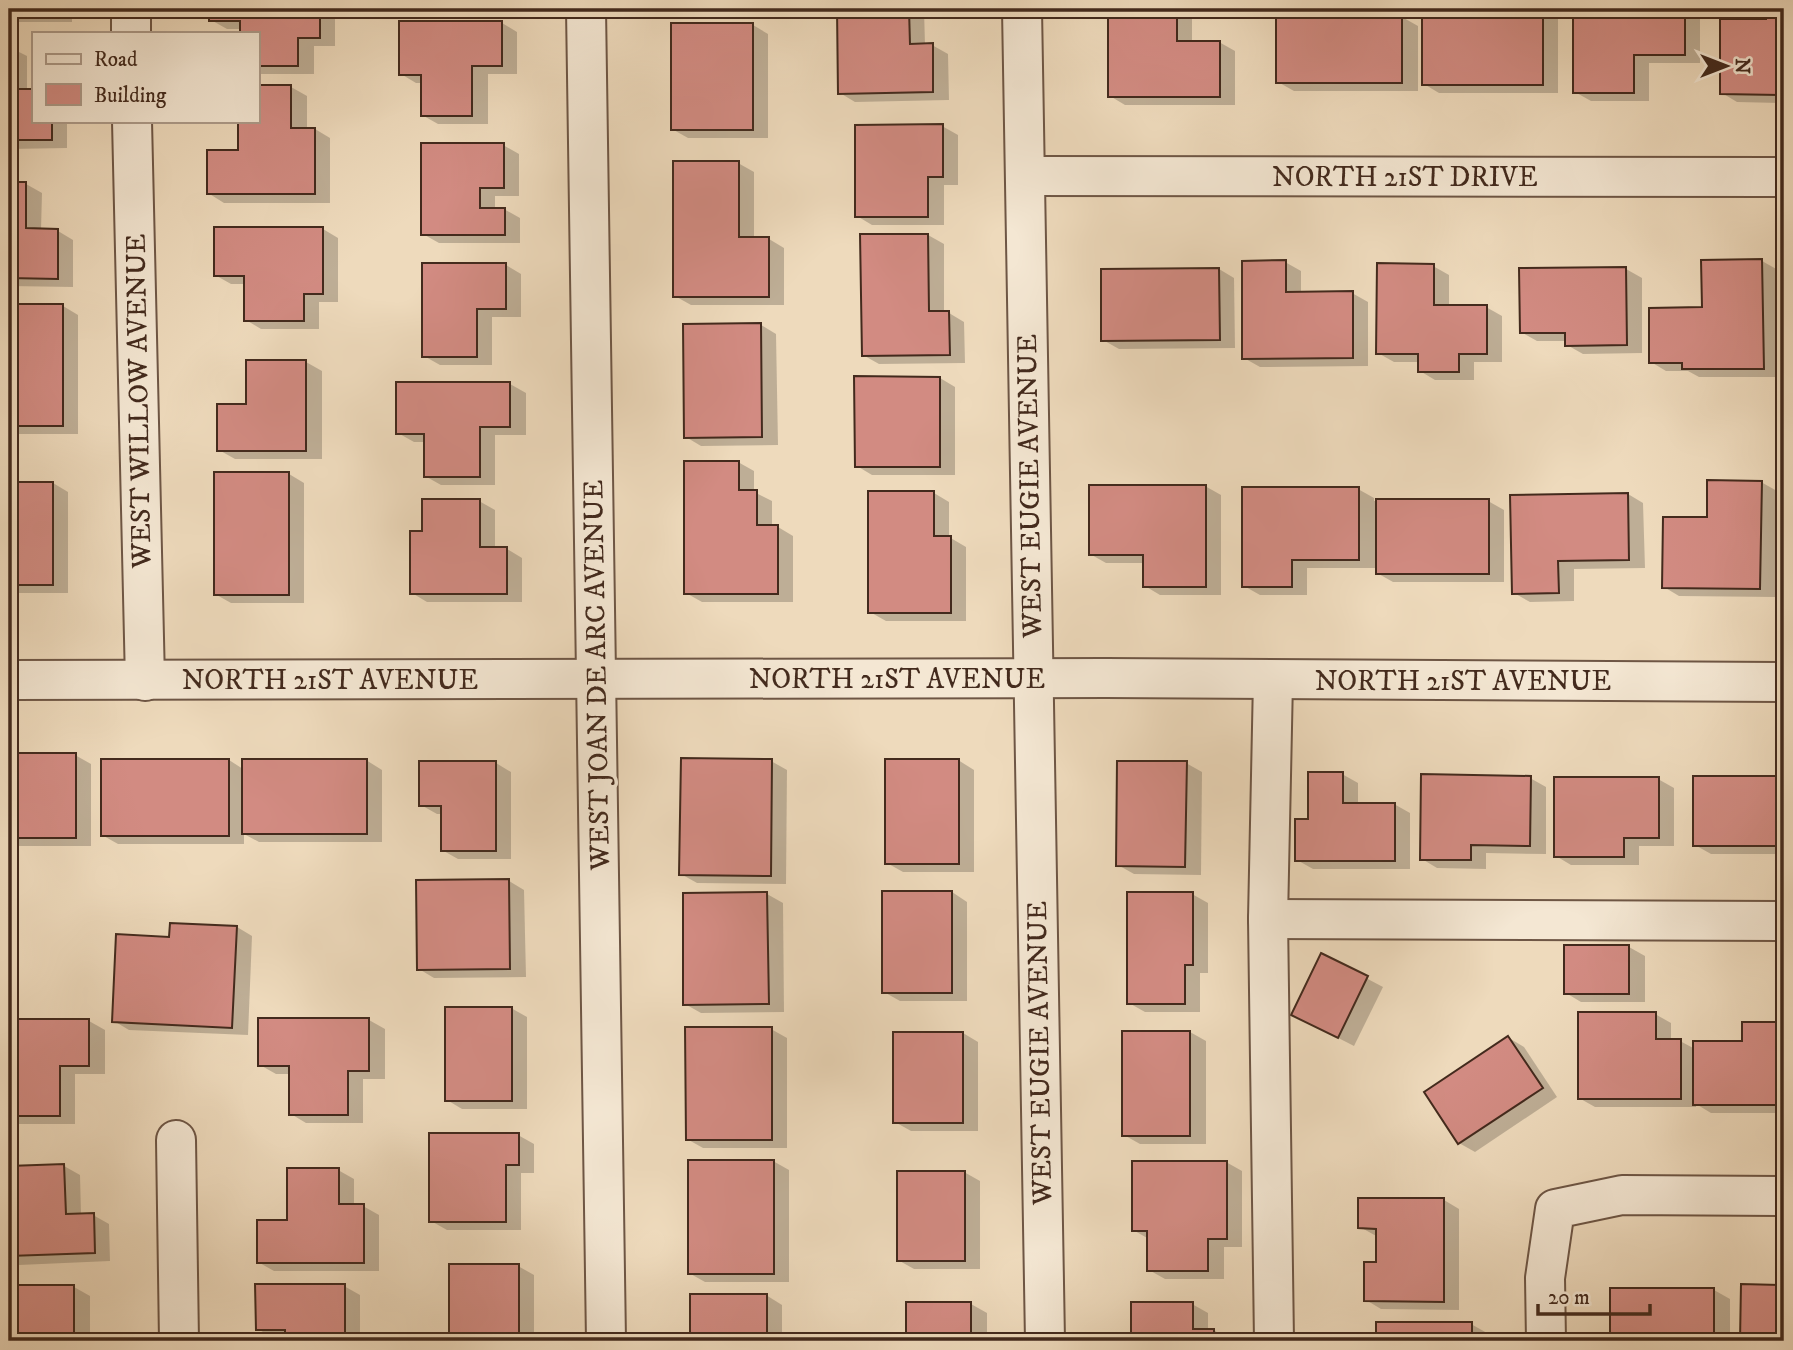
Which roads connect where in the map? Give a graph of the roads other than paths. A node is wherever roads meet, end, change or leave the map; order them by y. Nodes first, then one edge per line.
1 (131, 9) edge
2 (586, 9) edge
3 (1023, 9) edge
4 (131, 32) edge
5 (132, 122) edge
6 (1025, 176) junction
7 (1784, 177) edge
8 (597, 678) junction
9 (1034, 679) junction
10 (9, 680) edge
11 (1273, 680) junction
12 (145, 681) junction
13 (1784, 682) edge
14 (1268, 919) junction
15 (1784, 921) edge
16 (176, 1140) dead end
17 (1784, 1196) edge
18 (179, 1341) edge
19 (606, 1341) edge
20 (1045, 1341) edge
21 (1274, 1341) edge
22 (1546, 1341) edge

1 - 4 street
2 - 8 street, WEST JOAN DE ARC AVENUE
3 - 6 street, WEST EUGIE AVENUE
5 - 12 street, WEST WILLOW AVENUE
6 - 7 street, NORTH 21ST DRIVE
6 - 9 street, WEST EUGIE AVENUE
8 - 9 street, NORTH 21ST AVENUE
8 - 12 street, NORTH 21ST AVENUE
8 - 19 street, WEST JOAN DE ARC AVENUE
9 - 11 street, NORTH 21ST AVENUE
9 - 20 street, WEST EUGIE AVENUE
10 - 12 street, NORTH 21ST AVENUE
11 - 13 street, NORTH 21ST AVENUE
11 - 14 street
14 - 15 street
14 - 21 street
16 - 18 street
17 - 22 street

